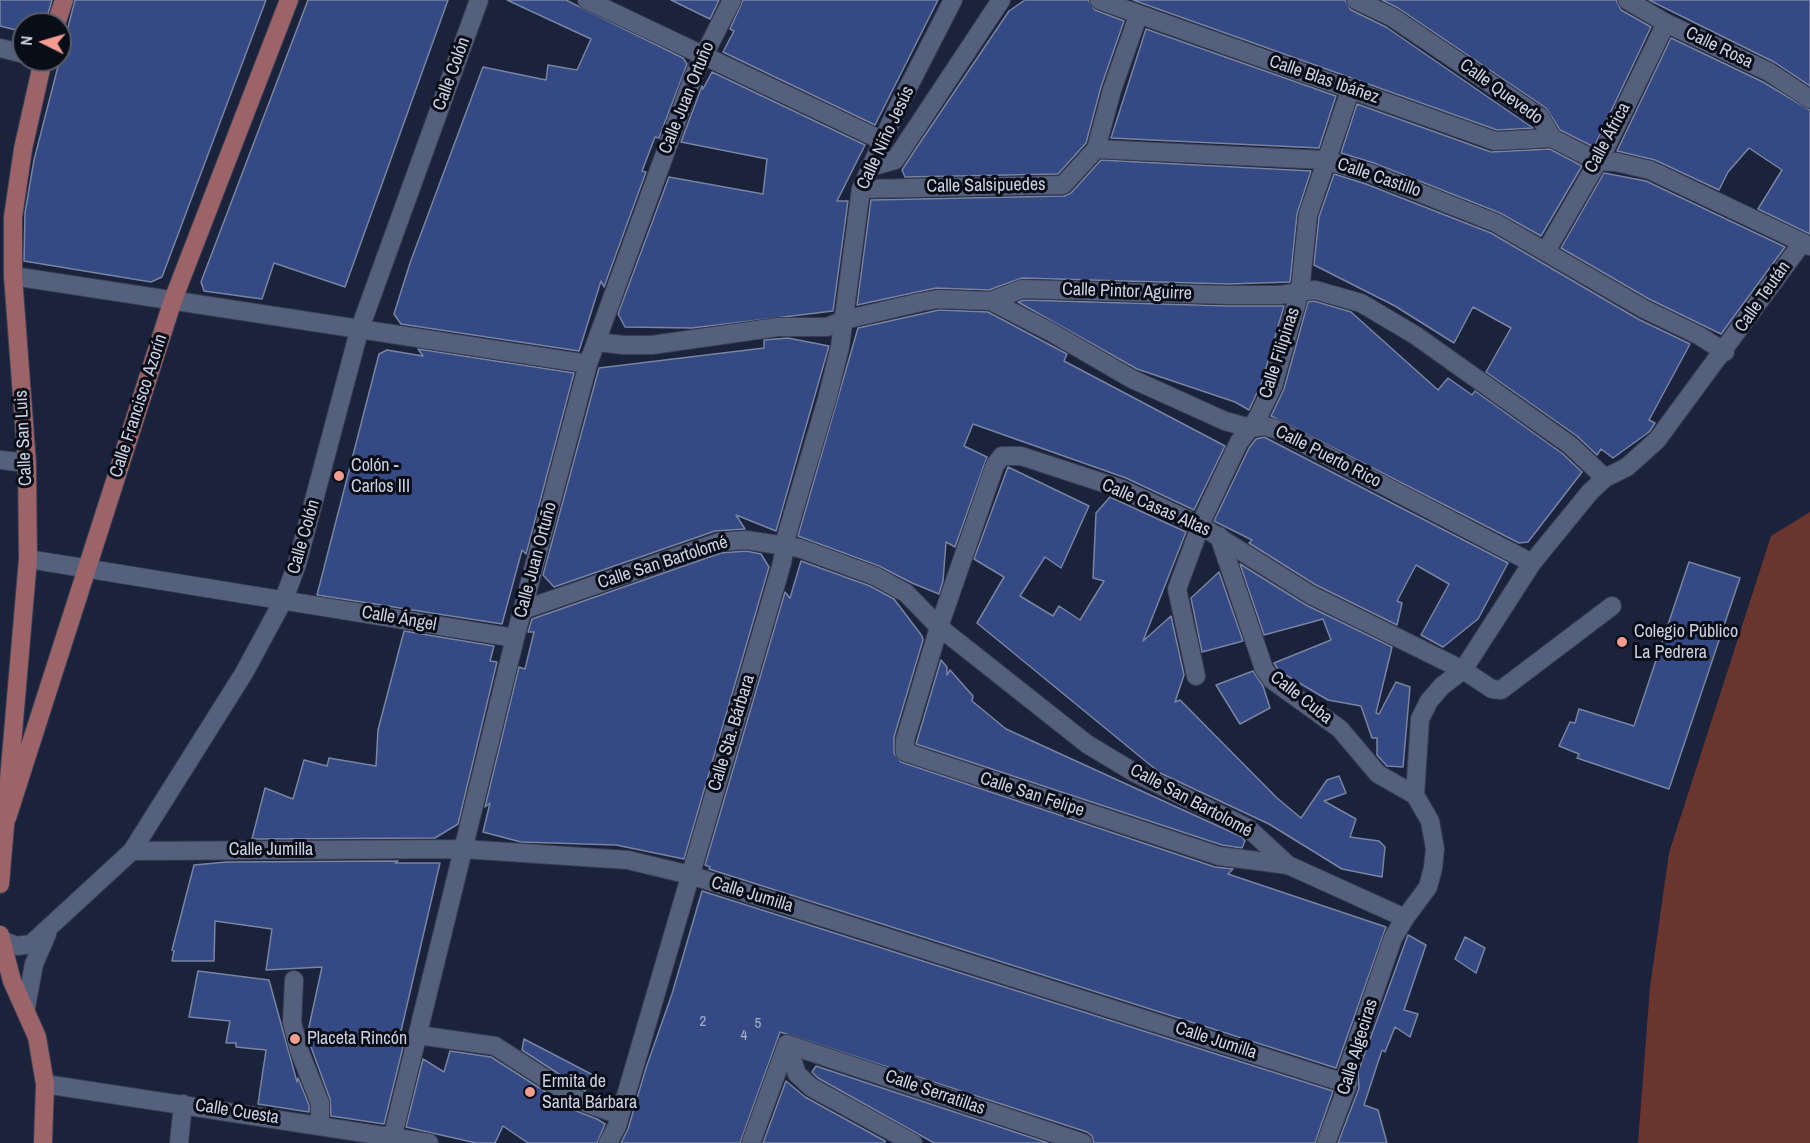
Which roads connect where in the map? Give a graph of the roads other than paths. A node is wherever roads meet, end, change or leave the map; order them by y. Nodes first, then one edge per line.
1 (290, 0) edge
2 (478, 0) edge
3 (587, 0) edge
4 (732, 0) edge
5 (953, 0) edge
6 (1001, 0) edge
7 (1099, 0) edge
8 (1356, 0) edge
9 (1627, 0) edge
10 (1138, 16) junction
11 (1666, 23) junction
12 (702, 55) junction
13 (40, 72) edge
14 (1351, 88) junction
15 (1810, 99) edge
16 (1552, 138) junction
17 (883, 141) junction
18 (1096, 149) junction
19 (1324, 160) junction
20 (1597, 161) junction
21 (870, 167) junction
22 (861, 189) junction
23 (1806, 245) edge
24 (1546, 251) junction
25 (14, 276) junction
26 (1300, 291) junction
27 (173, 300) junction
28 (991, 301) junction
29 (844, 320) junction
30 (359, 331) junction
31 (596, 342) junction
32 (1725, 352) junction
33 (588, 364) junction
34 (1250, 428) junction
35 (0, 460) edge
36 (27, 463) junction
37 (1605, 478) junction
38 (1202, 526) junction
39 (1219, 536) junction
40 (783, 547) junction
41 (28, 559) junction
42 (1532, 563) junction
43 (87, 569) junction
44 (284, 599) junction
45 (1612, 606) dead end
46 (523, 610) junction
47 (939, 627) junction
48 (514, 638) junction
49 (1462, 670) junction
50 (1196, 676) dead end
51 (1415, 795) junction
52 (7, 818) junction
53 (463, 849) junction
54 (132, 851) junction
55 (1, 859) edge
56 (1288, 865) junction
57 (690, 875) junction
58 (0, 884) edge
59 (1405, 918) junction
60 (49, 929) junction
61 (0, 934) edge
62 (1, 940) edge
63 (294, 980) dead end
64 (26, 1007) junction
65 (418, 1035) junction
66 (787, 1044) junction
67 (45, 1084) junction
68 (1348, 1084) junction
69 (183, 1104) junction
70 (620, 1115) junction
71 (320, 1125) junction
72 (392, 1140) edge
73 (906, 1141) edge
74 (43, 1143) edge
75 (179, 1143) edge
76 (429, 1143) edge
77 (608, 1143) edge
78 (751, 1143) edge
79 (1083, 1143) edge
80 (1326, 1143) edge

1 - 27 main road, Calle Francisco Azorín
2 - 30 street, Calle Colón
3 - 12 street
4 - 12 street, Calle Juan Ortuño
5 - 17 street, Calle Niño Jesús
6 - 21 street
7 - 10 street, Calle Blas Ibáñez
8 - 16 street, Calle Quevedo
9 - 11 street, Calle Rosa
10 - 14 street, Calle Blas Ibáñez
10 - 18 street
11 - 15 street, Calle Rosa
11 - 20 street, Calle África
12 - 17 street
12 - 31 street, Calle Juan Ortuño
13 - 25 main road, Calle San Luis
14 - 16 street, Calle Blas Ibáñez
14 - 19 street, Calle Filipinas
16 - 20 street, Calle Quevedo
17 - 21 street, Calle Niño Jesús
18 - 19 street, Calle Castillo
18 - 22 street, Calle Salsipuedes
19 - 24 street, Calle Castillo
19 - 26 street, Calle Filipinas
20 - 23 street, Calle Quevedo
20 - 24 street, Calle África
21 - 22 street, Calle Niño Jesús
22 - 29 street, Calle Niño Jesús
23 - 32 street, Calle Teután
24 - 32 street, Calle Castillo
25 - 27 street
25 - 36 main road, Calle San Luis
26 - 28 street, Calle Pintor Aguirre
26 - 34 street, Calle Filipinas
26 - 37 street, Calle Pintor Aguirre
27 - 30 street
27 - 43 main road, Calle Francisco Azorín
28 - 29 street, Calle Pintor Aguirre
28 - 34 street, Calle Puerto Rico
29 - 31 street, Calle Pintor Aguirre
29 - 40 street, Calle Sta. Bárbara
30 - 33 street
30 - 44 street, Calle Colón
31 - 33 street, Calle Juan Ortuño
32 - 37 street
33 - 46 street, Calle Juan Ortuño
34 - 38 street, Calle Filipinas
34 - 42 street, Calle Puerto Rico
35 - 36 street
36 - 41 main road, Calle San Luis
37 - 42 street
38 - 39 street, Calle Casas Altas
38 - 47 street, Calle Casas Altas
38 - 50 street, Calle Filipinas
39 - 49 street, Calle Casas Altas
39 - 51 street, Calle Cuba
40 - 46 street, Calle San Bartolomé
40 - 47 street, Calle San Bartolomé
40 - 57 street, Calle Sta. Bárbara
41 - 43 street, Calle Ángel
41 - 52 main road, Calle San Luis
42 - 49 street
43 - 44 street, Calle Ángel
43 - 52 main road, Calle Francisco Azorín
44 - 48 street, Calle Ángel
44 - 54 street, Calle Colón
45 - 49 street, Calle Casas Altas
46 - 48 street, Calle Juan Ortuño
47 - 56 street, Calle San Bartolomé
47 - 56 street, Calle San Felipe
48 - 53 street, Calle Juan Ortuño
49 - 51 street
51 - 59 street
52 - 55 main road
53 - 54 street, Calle Jumilla
53 - 57 street, Calle Jumilla
53 - 65 street, Calle Juan Ortuño
54 - 60 street, Calle Colón
55 - 58 main road
56 - 59 street, Calle San Bartolomé
57 - 68 street, Calle Jumilla
57 - 70 street, Calle Sta. Bárbara
59 - 68 street, Calle Algeciras
60 - 62 street, Calle Colón
60 - 64 street
61 - 62 main road
62 - 64 main road
63 - 71 street
64 - 67 main road
65 - 70 street
65 - 72 street, Calle Juan Ortuño
66 - 73 street
66 - 78 street
66 - 79 street, Calle Serratillas
67 - 69 street, Calle Cuesta
67 - 74 main road
68 - 80 street, Calle Algeciras
69 - 71 street, Calle Cuesta
69 - 75 street
70 - 77 street, Calle Sta. Bárbara
71 - 72 street, Calle Cuesta
72 - 76 street, Calle Cuesta

